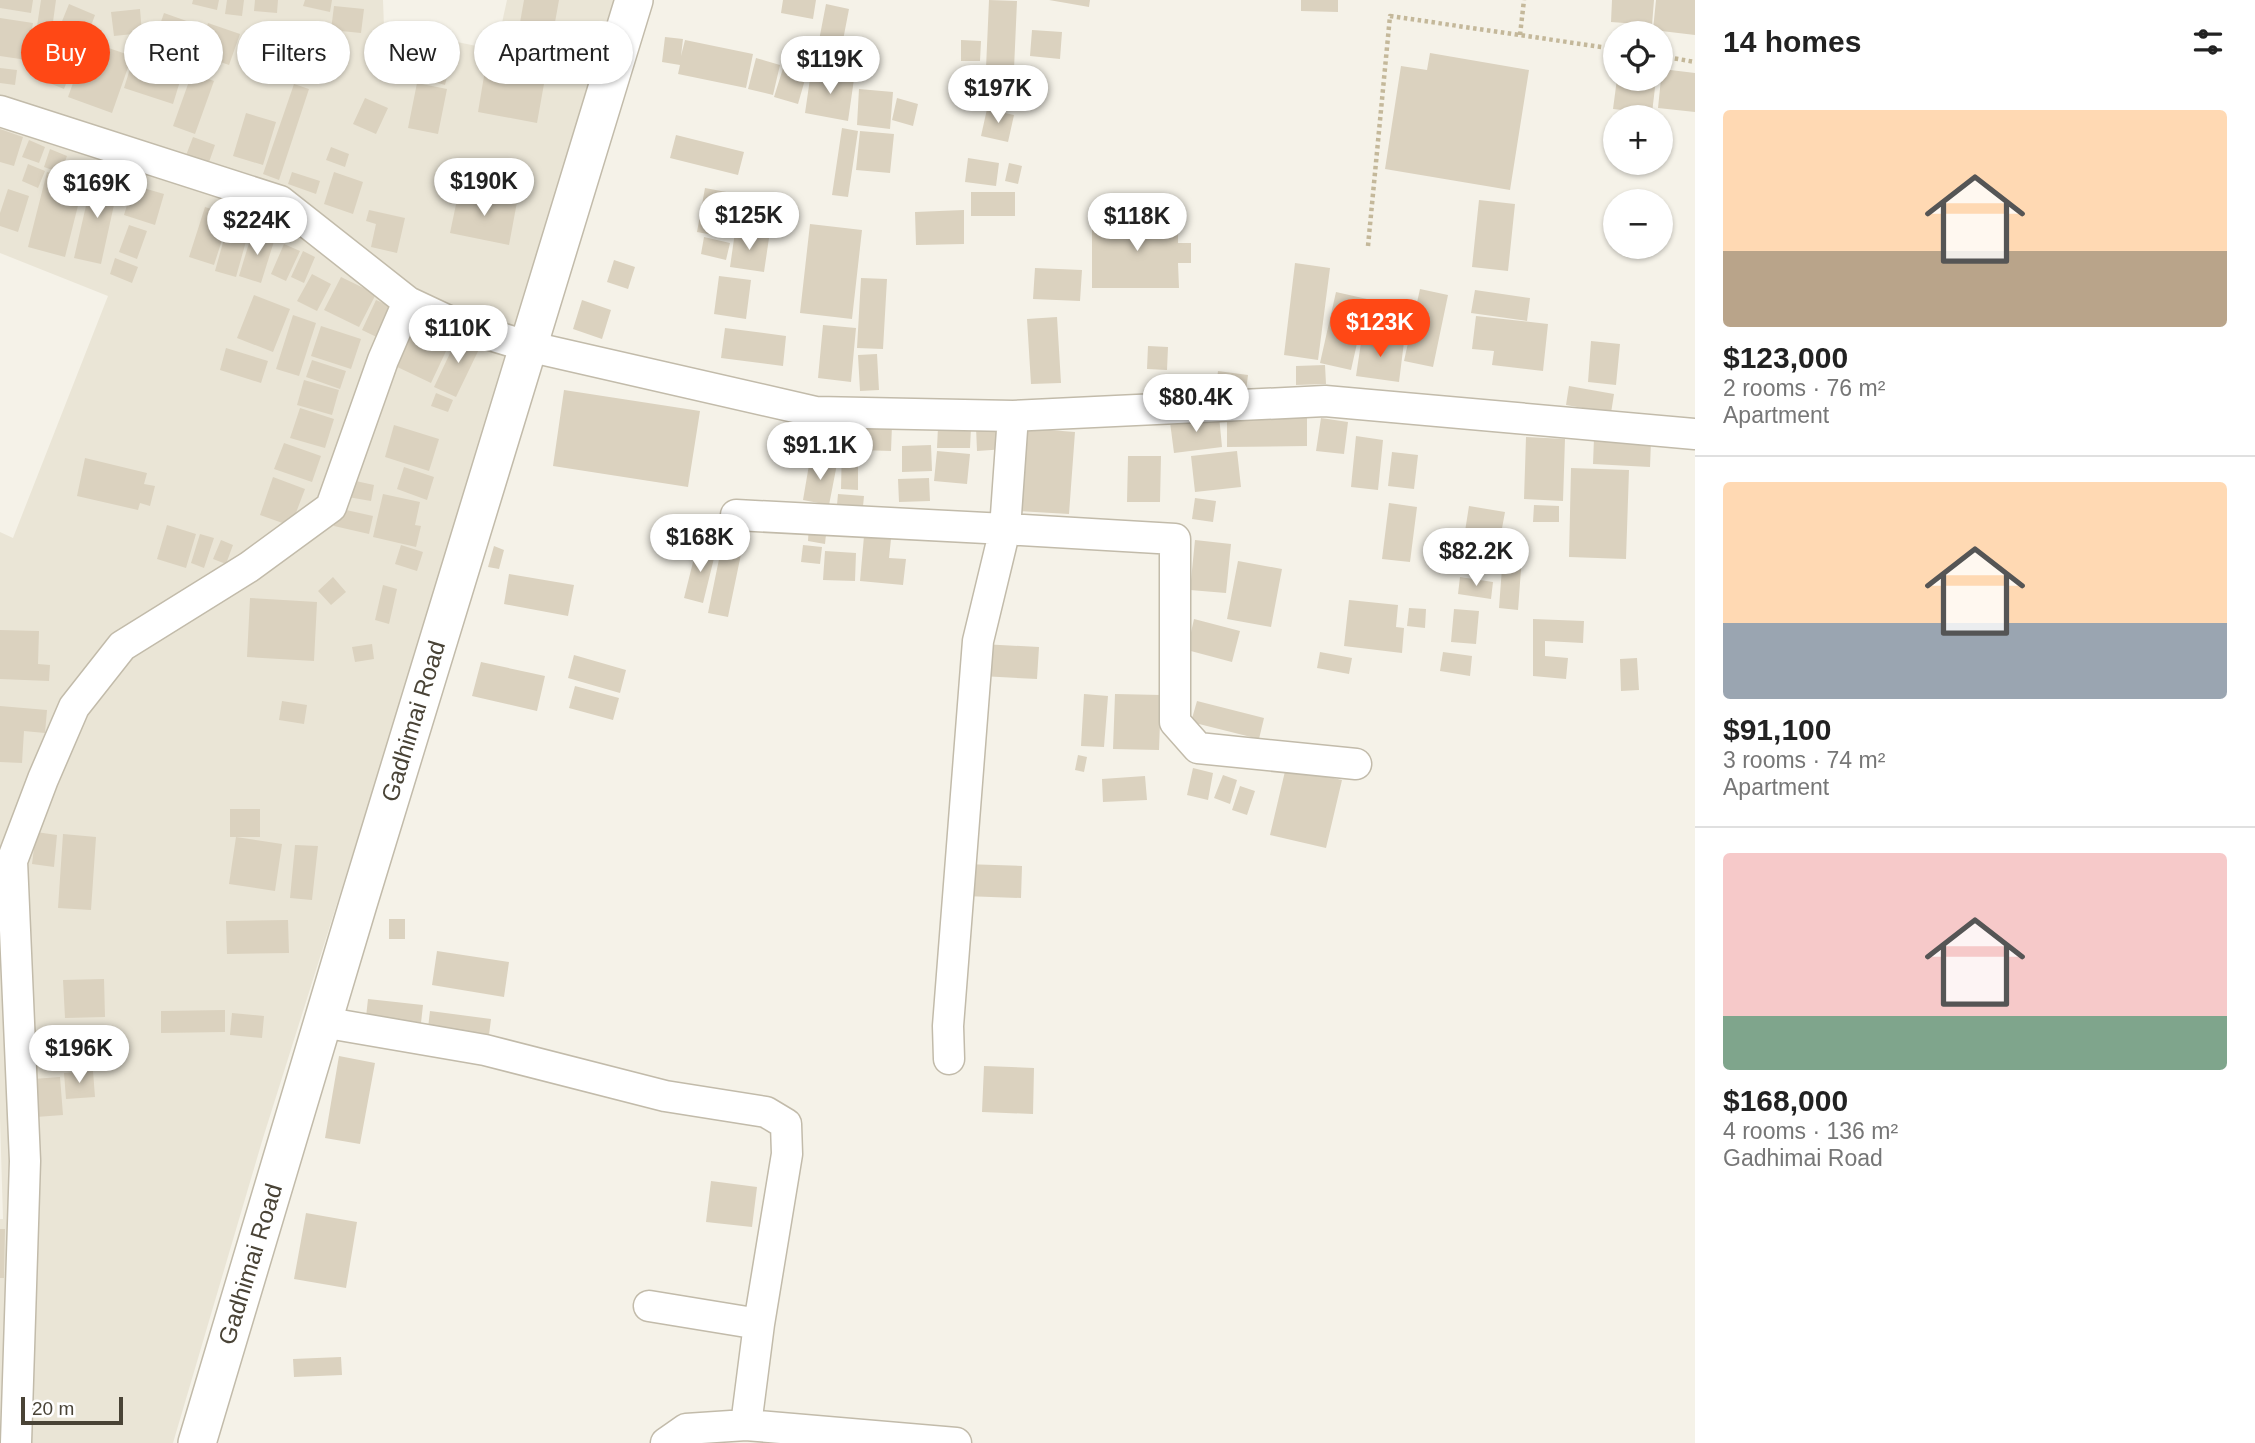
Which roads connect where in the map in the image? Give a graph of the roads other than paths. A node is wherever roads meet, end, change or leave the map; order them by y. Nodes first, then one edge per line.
1 (634, 0) edge
2 (0, 111) edge
3 (408, 302) junction
4 (527, 346) junction
5 (1013, 416) junction
6 (1695, 434) edge
7 (736, 515) dead end
8 (1005, 529) junction
9 (1356, 764) dead end
10 (322, 1022) junction
11 (949, 1059) dead end
12 (649, 1306) dead end
13 (759, 1324) junction
14 (746, 1425) junction
15 (16, 1443) edge
16 (197, 1443) edge
17 (666, 1443) edge
18 (956, 1443) edge

1 - 4 street, Gadhimai Road
2 - 3 street
3 - 4 street
3 - 15 street
4 - 5 street
4 - 10 street, Gadhimai Road
5 - 6 street
5 - 8 street
7 - 8 street
8 - 9 street
8 - 11 street
10 - 13 street
10 - 16 street, Gadhimai Road
12 - 13 street
13 - 14 street
14 - 17 street
14 - 18 street

